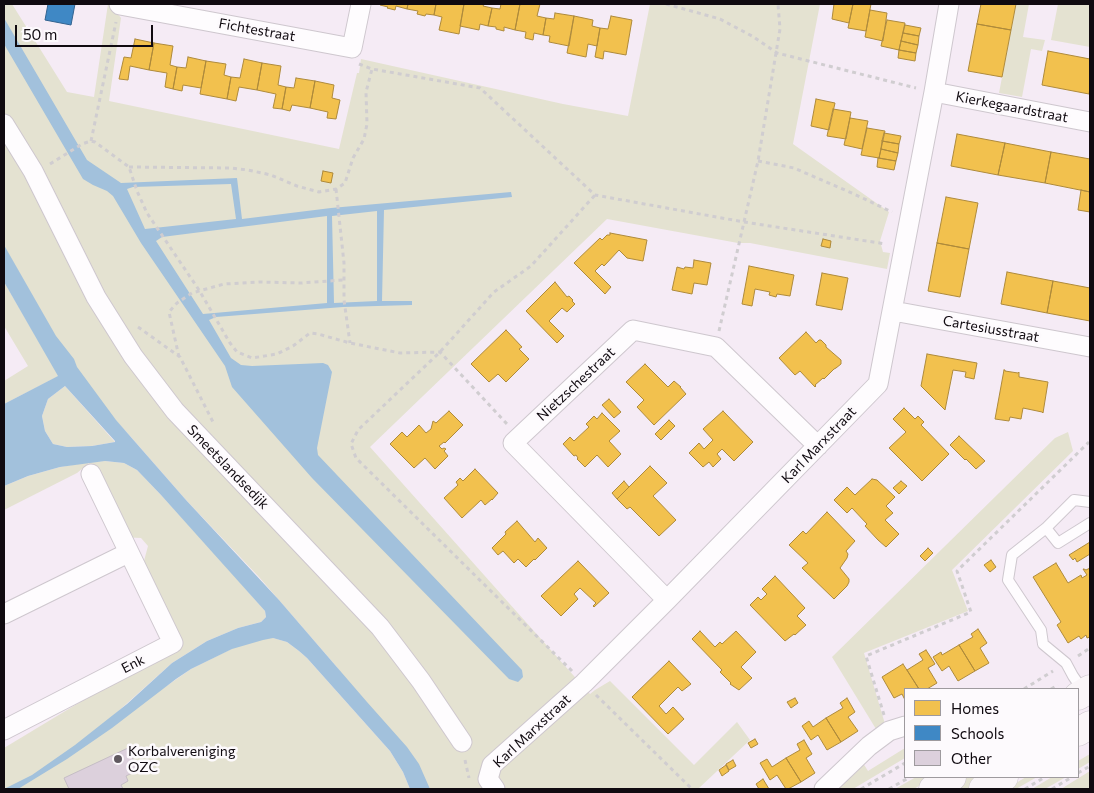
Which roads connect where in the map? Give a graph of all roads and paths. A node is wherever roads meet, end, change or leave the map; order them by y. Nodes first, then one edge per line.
1 (119, 4) edge
2 (361, 4) edge
3 (666, 4) edge
4 (778, 4) edge
5 (949, 4) edge
6 (352, 48) junction
7 (777, 53) junction
8 (372, 69) junction
9 (934, 92) junction
10 (1090, 122) edge
11 (4, 124) edge
12 (91, 141) junction
13 (758, 161) junction
14 (49, 164) dead end
15 (129, 167) junction
16 (336, 189) junction
17 (595, 195) junction
18 (910, 215) junction
19 (744, 222) junction
20 (904, 247) junction
21 (343, 280) junction
22 (199, 290) junction
23 (893, 311) junction
24 (149, 335) dead end
25 (350, 343) junction
26 (716, 347) junction
27 (1090, 347) edge
28 (440, 352) junction
29 (180, 357) junction
30 (205, 406) dead end
31 (1089, 442) edge
32 (513, 443) junction
33 (818, 446) junction
34 (90, 474) dead end
35 (1090, 502) edge
36 (1090, 523) edge
37 (1046, 528) junction
38 (128, 553) junction
39 (667, 600) junction
40 (4, 614) edge
41 (584, 683) junction
42 (1086, 695) edge
43 (1090, 725) edge
44 (897, 728) edge
45 (4, 730) edge
46 (1079, 731) edge
47 (462, 742) joint
48 (904, 763) edge
49 (1090, 766) edge
50 (1079, 772) edge
51 (908, 778) edge
52 (950, 778) edge
53 (1002, 778) edge
54 (1043, 778) edge
55 (1070, 778) edge
56 (484, 783) edge
57 (692, 789) edge
58 (824, 789) edge
59 (861, 789) edge
60 (889, 789) edge
61 (933, 789) edge
62 (983, 789) edge
63 (1025, 789) edge
64 (1052, 789) edge

1 - 6 street, Fichtestraat
1 - 12 path
2 - 6 street
3 - 7 path
4 - 7 path
5 - 9 street, Karl Marxstraat
6 - 8 path
7 - 9 path
7 - 13 path
8 - 16 path
8 - 17 path
9 - 10 street, Kierkegaardstraat
9 - 18 street, Karl Marxstraat
11 - 47 street, Smeetslandsedijk
12 - 14 path
12 - 15 path
13 - 18 path
13 - 19 path
15 - 16 path
15 - 22 path
16 - 21 path
17 - 19 path
17 - 28 path
18 - 20 street, Karl Marxstraat
19 - 20 path
19 - 26 path
20 - 23 street, Karl Marxstraat
21 - 22 path
21 - 25 path
22 - 25 path
22 - 29 path
23 - 27 street, Cartesiusstraat
23 - 33 street, Karl Marxstraat
24 - 29 path
25 - 28 path
26 - 32 street, Nietzschestraat
26 - 33 street
28 - 32 path
28 - 41 path
29 - 30 path
31 - 44 path
32 - 39 street
33 - 39 street, Karl Marxstraat
34 - 38 street, Enk
35 - 37 lane
36 - 37 lane
37 - 42 lane
38 - 40 street
38 - 45 street, Enk
39 - 41 street, Karl Marxstraat
41 - 56 street, Karl Marxstraat
41 - 57 path
43 - 46 main road
44 - 58 street
47 - 56 path
48 - 59 path
49 - 50 path
51 - 60 path
52 - 61 main road
53 - 62 main road
54 - 63 path
55 - 64 path

